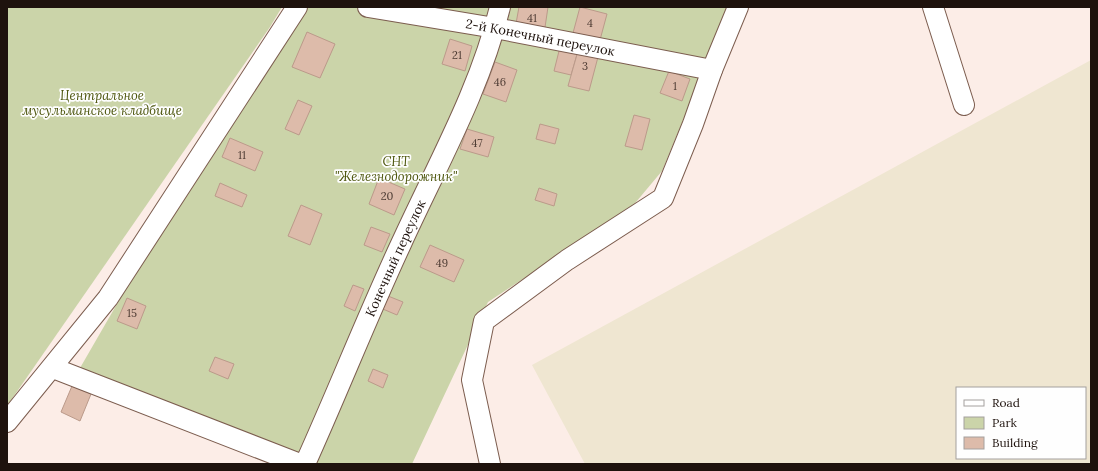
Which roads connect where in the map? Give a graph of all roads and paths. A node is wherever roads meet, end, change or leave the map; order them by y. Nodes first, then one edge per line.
1 (297, 7) edge
2 (368, 7) edge
3 (500, 7) edge
4 (738, 7) edge
5 (933, 7) edge
6 (495, 28) junction
7 (712, 70) junction
8 (964, 105) dead end
9 (52, 368) junction
10 (7, 422) edge
11 (300, 464) edge
12 (305, 464) edge
13 (490, 464) edge

1 - 9 street
2 - 6 street, 2-й Конечный переулок
3 - 6 street, Конечный переулок
4 - 7 street
5 - 8 street
6 - 7 street, 2-й Конечный переулок
6 - 12 street, Конечный переулок
7 - 13 street
9 - 10 street
9 - 11 street

